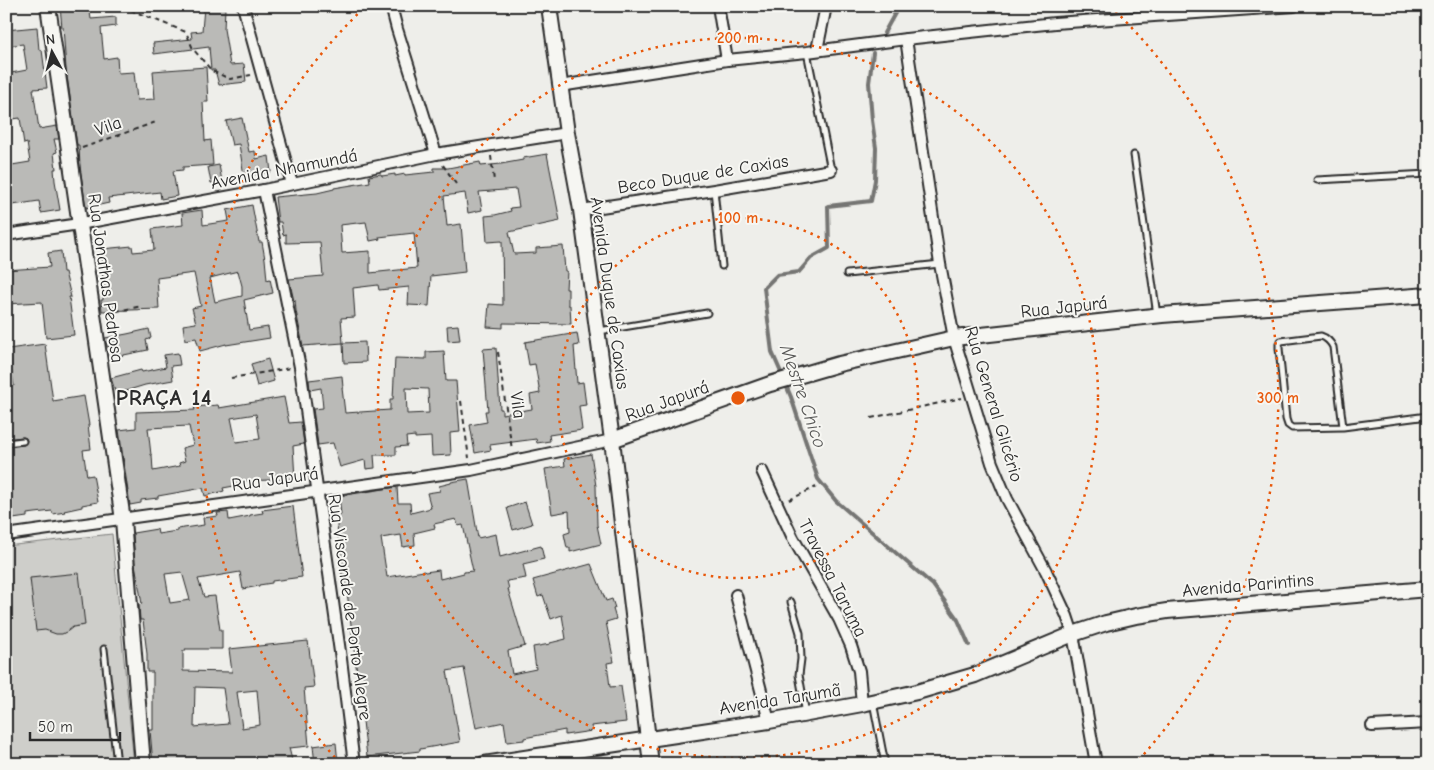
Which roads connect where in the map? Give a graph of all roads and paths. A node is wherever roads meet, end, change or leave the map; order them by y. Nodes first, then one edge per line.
1 (48, 6) edge
2 (104, 6) edge
3 (243, 6) edge
4 (391, 6) edge
5 (549, 6) edge
6 (718, 6) edge
7 (826, 6) edge
8 (1294, 6) edge
9 (906, 40) junction
10 (812, 51) junction
11 (727, 60) junction
12 (261, 73) junction
13 (560, 86) junction
14 (156, 122) dead end
15 (567, 133) junction
16 (490, 146) junction
17 (68, 153) junction
18 (436, 154) junction
19 (1134, 155) dead end
20 (830, 170) joint
21 (1428, 174) edge
22 (1317, 180) dead end
23 (494, 181) dead end
24 (292, 184) junction
25 (458, 187) dead end
26 (264, 190) junction
27 (714, 190) junction
28 (581, 210) junction
29 (79, 224) junction
30 (6, 235) edge
31 (940, 264) junction
32 (722, 266) dead end
33 (847, 274) dead end
34 (1428, 295) edge
35 (142, 306) dead end
36 (707, 313) dead end
37 (92, 315) junction
38 (1157, 316) junction
39 (597, 332) junction
40 (954, 338) junction
41 (498, 352) dead end
42 (300, 366) junction
43 (231, 378) dead end
44 (971, 396) junction
45 (461, 401) dead end
46 (1428, 416) edge
47 (871, 418) dead end
48 (1343, 427) junction
49 (612, 440) junction
50 (23, 441) dead end
51 (6, 443) edge
52 (514, 462) junction
53 (471, 470) junction
54 (762, 471) dead end
55 (816, 487) dead end
56 (318, 492) junction
57 (778, 506) junction
58 (123, 520) junction
59 (6, 536) edge
60 (1428, 589) edge
61 (736, 595) dead end
62 (791, 602) dead end
63 (1073, 634) junction
64 (104, 649) dead end
65 (867, 703) junction
66 (806, 714) junction
67 (769, 721) junction
68 (1428, 723) edge
69 (1372, 726) dead end
70 (648, 738) junction
71 (117, 764) edge
72 (143, 764) edge
73 (354, 764) edge
74 (484, 764) edge
75 (652, 764) edge
76 (885, 764) edge
77 (1096, 764) edge

1 - 17 street, Rua Jonathas Pedrosa
2 - 12 path
3 - 12 street
4 - 18 street
5 - 13 street, Avenida Duque de Caxias
6 - 11 street
7 - 10 street
8 - 9 street
9 - 10 street
9 - 31 street, Rua General Glicério
10 - 11 street
10 - 20 lane
11 - 13 street
12 - 24 street
13 - 15 street, Avenida Duque de Caxias
14 - 17 path, Vila
15 - 16 street, Avenida Nhamundá
15 - 28 street, Avenida Duque de Caxias
16 - 18 street, Avenida Nhamundá
16 - 23 path
17 - 29 street, Rua Jonathas Pedrosa
18 - 24 street, Avenida Nhamundá
18 - 25 path
19 - 38 lane
20 - 27 street, Beco Duque de Caxias
21 - 22 lane
24 - 26 street, Avenida Nhamundá
26 - 29 street, Avenida Nhamundá
26 - 42 street, Rua Visconde de Porto Alegre
27 - 28 street, Beco Duque de Caxias
27 - 32 lane
28 - 39 street, Avenida Duque de Caxias
29 - 30 street, Avenida Nhamundá
29 - 37 street, Rua Jonathas Pedrosa
31 - 33 lane
31 - 40 street, Rua General Glicério
34 - 38 street, Rua Japurá
35 - 37 path
36 - 39 lane
37 - 58 street, Rua Jonathas Pedrosa
38 - 40 street, Rua Japurá
39 - 49 street, Avenida Duque de Caxias
40 - 44 street, Rua General Glicério
40 - 49 street, Rua Japurá
41 - 52 path, Vila
42 - 43 path
42 - 56 street, Rua Visconde de Porto Alegre
44 - 47 path
44 - 63 street, Rua General Glicério
45 - 53 path
46 - 48 lane
48 - 48 lane
49 - 52 street, Rua Japurá
49 - 70 street, Avenida Duque de Caxias
50 - 51 lane
52 - 53 street, Rua Japurá
53 - 56 street, Rua Japurá
54 - 57 street, Travessa Taruma
55 - 57 path
56 - 58 street, Rua Japurá
56 - 73 street, Rua Visconde de Porto Alegre
57 - 65 street, Travessa Taruma
58 - 59 street, Rua Japurá
58 - 72 street, Rua Jonathas Pedrosa
60 - 63 street, Avenida Parintins
61 - 67 street
62 - 66 lane
63 - 65 street, Avenida Tarumã
63 - 77 street, Rua General Glicério
64 - 71 lane
65 - 66 street, Avenida Tarumã
65 - 76 lane
66 - 67 street, Avenida Tarumã
67 - 70 street, Avenida Tarumã
68 - 69 street
70 - 74 street, Avenida Tarumã
70 - 75 street, Avenida Duque de Caxias

